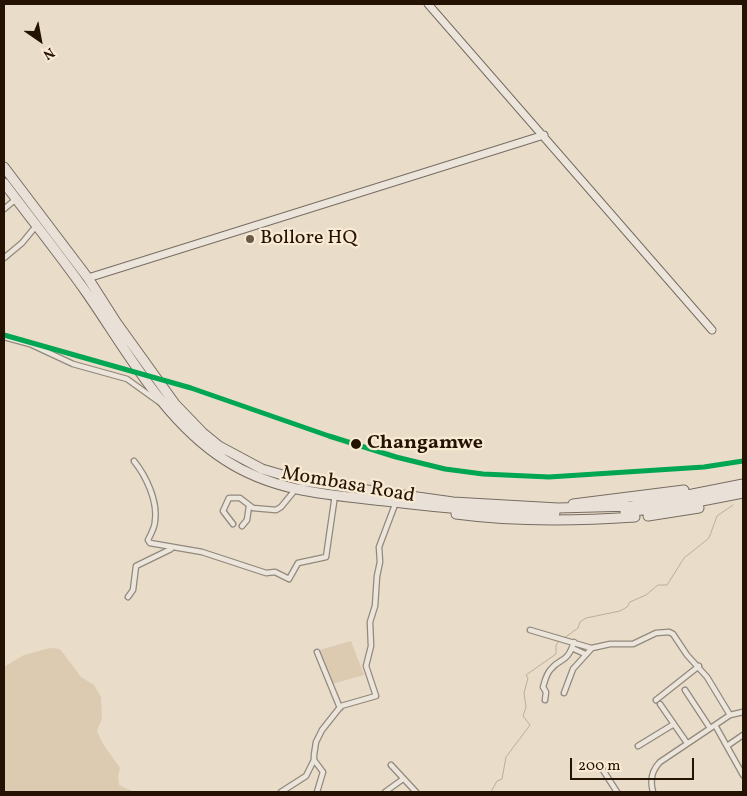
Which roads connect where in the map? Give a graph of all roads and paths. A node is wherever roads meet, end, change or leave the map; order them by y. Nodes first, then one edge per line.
1 (428, 4) edge
2 (544, 135) junction
3 (4, 167) edge
4 (4, 183) edge
5 (16, 199) junction
6 (4, 209) edge
7 (36, 226) junction
8 (4, 258) edge
9 (88, 278) junction
10 (712, 330) dead end
11 (4, 337) edge
12 (165, 405) junction
13 (134, 461) dead end
14 (743, 478) edge
15 (743, 484) edge
16 (295, 490) junction
17 (743, 493) edge
18 (336, 495) junction
19 (743, 499) edge
20 (396, 502) junction
21 (411, 504) junction
22 (249, 506) junction
23 (558, 508) junction
24 (233, 524) dead end
25 (242, 526) dead end
26 (174, 547) junction
27 (128, 597) dead end
28 (530, 630) dead end
29 (572, 642) junction
30 (572, 648) junction
31 (591, 648) junction
32 (317, 652) dead end
33 (585, 654) junction
34 (699, 666) junction
35 (685, 690) dead end
36 (564, 693) dead end
37 (544, 700) dead end
38 (340, 708) junction
39 (743, 712) edge
40 (730, 715) junction
41 (674, 724) junction
42 (712, 726) junction
43 (743, 735) edge
44 (687, 743) junction
45 (638, 746) dead end
46 (728, 746) junction
47 (314, 760) junction
48 (391, 765) dead end
49 (601, 767) dead end
50 (743, 775) edge
51 (403, 779) junction
52 (281, 792) edge
53 (317, 792) edge
54 (386, 792) edge
55 (416, 792) edge
56 (617, 792) edge
57 (653, 792) edge

1 - 2 street
2 - 9 street
2 - 10 street
3 - 9 highway, Mombasa Road
4 - 5 highway, Mombasa Road
5 - 6 street
5 - 7 highway, Mombasa Road
7 - 8 street
7 - 12 highway, Mombasa Road
9 - 23 highway, Mombasa Road
11 - 12 street
12 - 16 highway, Mombasa Road
13 - 26 street
14 - 23 highway
15 - 23 highway, Mombasa Road
16 - 18 highway, Mombasa Road
16 - 22 street
17 - 21 highway, Mombasa Road
18 - 20 highway, Mombasa Road
18 - 26 street
19 - 21 highway
20 - 21 highway, Mombasa Road
20 - 38 street
22 - 24 street
22 - 25 street
26 - 27 street
28 - 29 street
29 - 30 street
29 - 31 street
30 - 33 street
30 - 37 street
31 - 33 street
31 - 34 street
32 - 38 street
33 - 36 street
34 - 40 street
34 - 41 street
35 - 42 street
38 - 47 street
39 - 40 street
40 - 42 street
41 - 44 street
41 - 45 street
42 - 44 street
42 - 46 street
43 - 46 street
44 - 57 street
46 - 50 street
47 - 52 street
47 - 53 street
48 - 51 street
49 - 56 street
51 - 54 street
51 - 55 street

